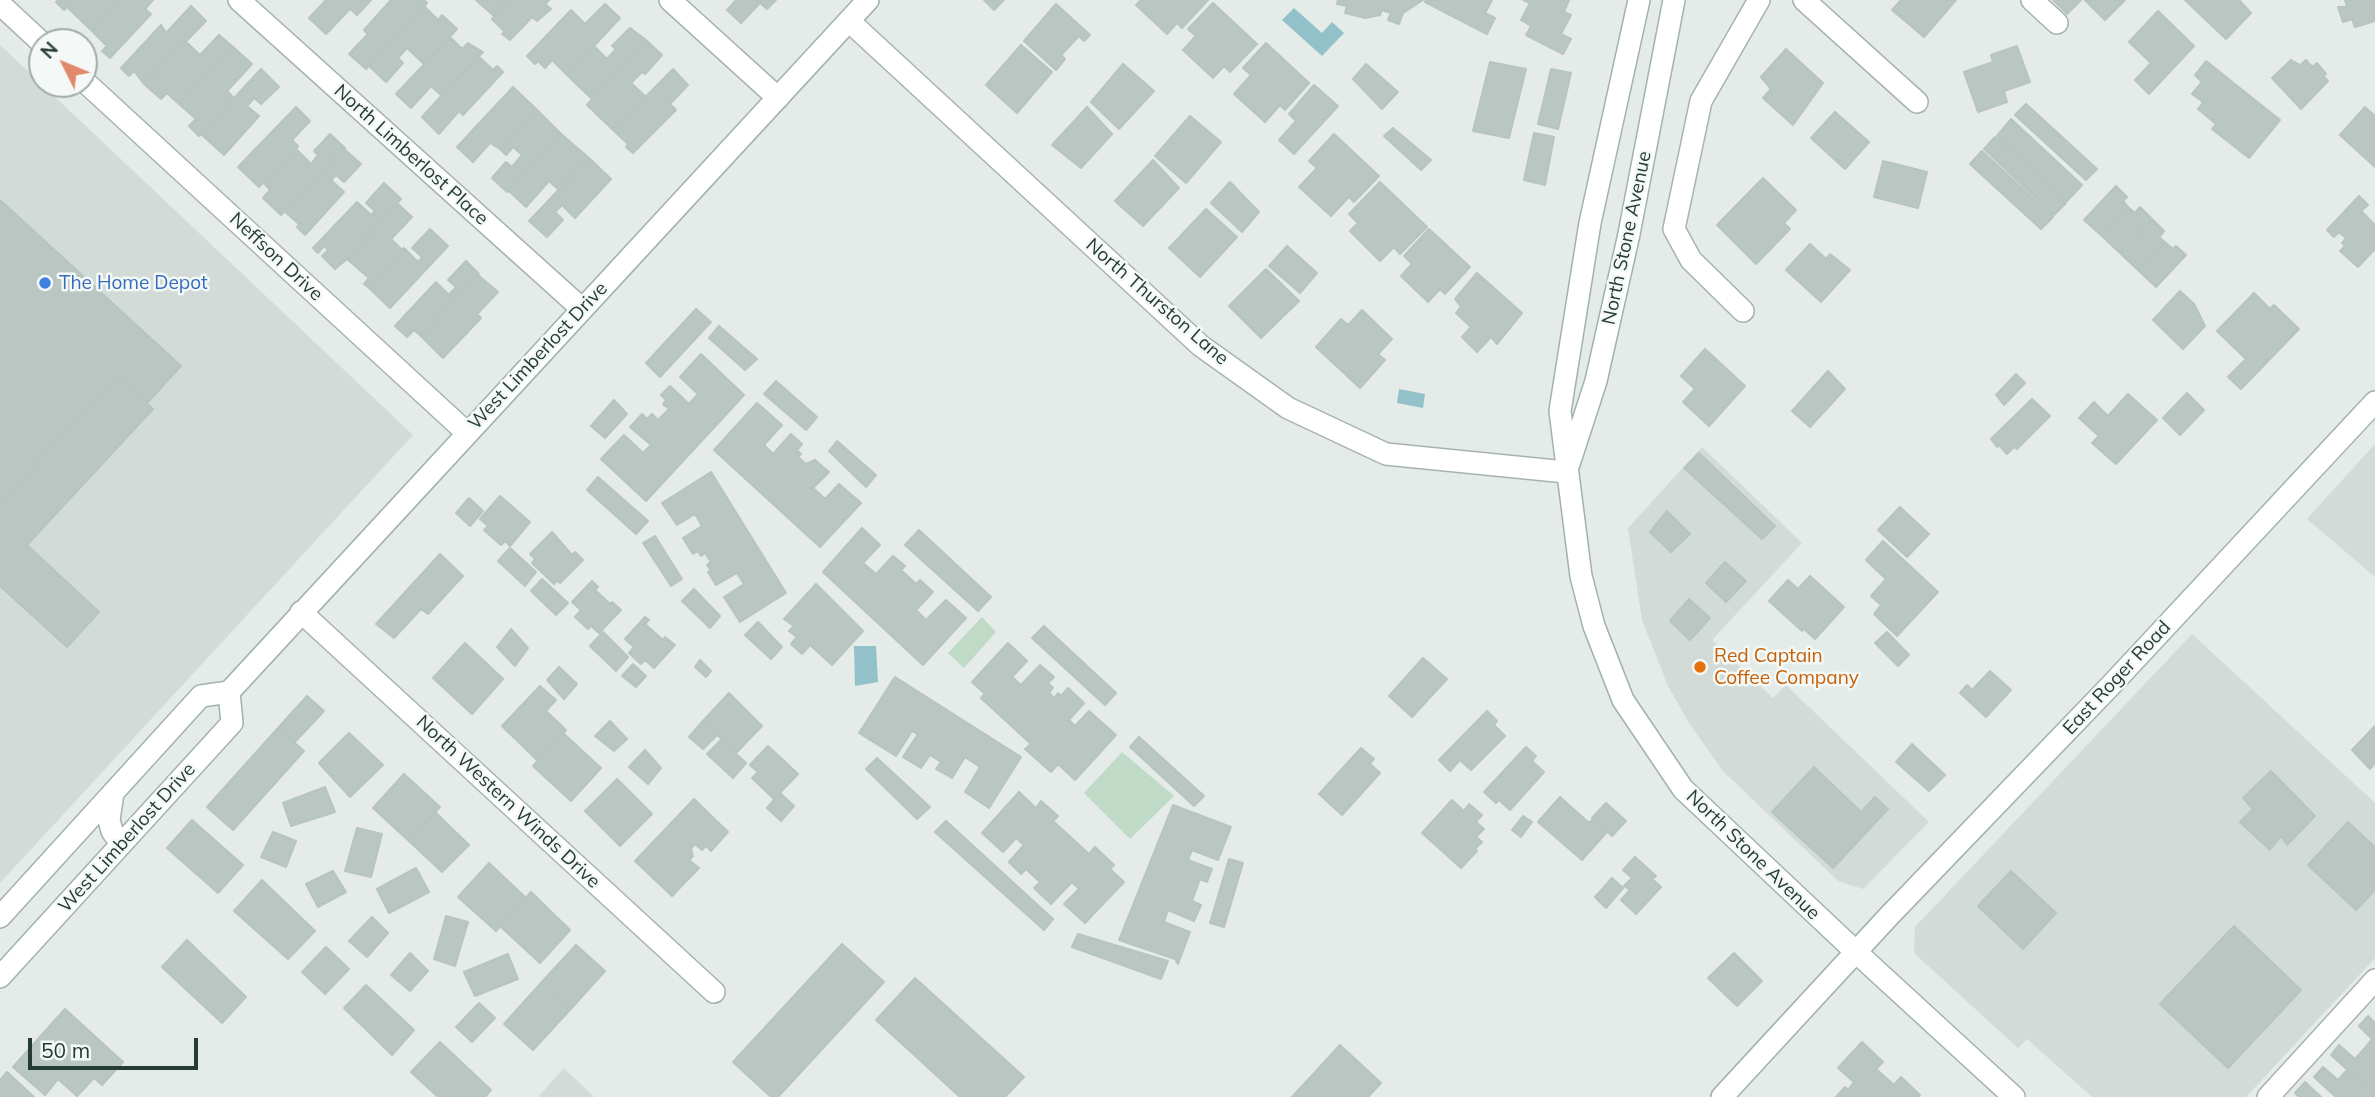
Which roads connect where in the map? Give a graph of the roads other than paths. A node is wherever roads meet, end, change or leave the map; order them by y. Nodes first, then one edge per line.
1 (239, 0) edge
2 (670, 0) edge
3 (868, 0) edge
4 (1639, 0) edge
5 (1674, 0) edge
6 (1759, 0) edge
7 (1804, 0) edge
8 (2032, 0) edge
9 (0, 4) edge
10 (849, 21) junction
11 (2057, 23) dead end
12 (28, 30) edge
13 (98, 94) edge
14 (778, 98) junction
15 (1917, 102) dead end
16 (582, 309) junction
17 (1743, 310) dead end
18 (2375, 402) edge
19 (467, 433) junction
20 (1566, 472) junction
21 (301, 612) junction
22 (229, 692) junction
23 (113, 793) junction
24 (121, 844) junction
25 (0, 917) edge
26 (1856, 952) junction
27 (0, 977) edge
28 (2375, 980) edge
29 (714, 992) dead end
30 (1722, 1097) edge
31 (2014, 1097) edge
32 (2268, 1097) edge

1 - 16 street, North Limberlost Place
2 - 14 street
3 - 10 street, West Limberlost Drive
4 - 20 street, North Stone Avenue
5 - 20 street, North Stone Avenue
6 - 17 street
7 - 15 street
8 - 11 street
9 - 12 street
10 - 14 street, West Limberlost Drive
10 - 20 street, North Thurston Lane
13 - 19 street, Neffson Drive
14 - 16 street, West Limberlost Drive
16 - 19 street, West Limberlost Drive
18 - 26 street, East Roger Road
19 - 21 street, West Limberlost Drive
20 - 26 street, North Stone Avenue
21 - 22 street, West Limberlost Drive
21 - 29 street, North Western Winds Drive
22 - 23 street
22 - 24 street, West Limberlost Drive
23 - 24 street
23 - 25 street
24 - 27 street, West Limberlost Drive
26 - 30 street, East Roger Road
26 - 31 street, North Stone Avenue
28 - 32 street

